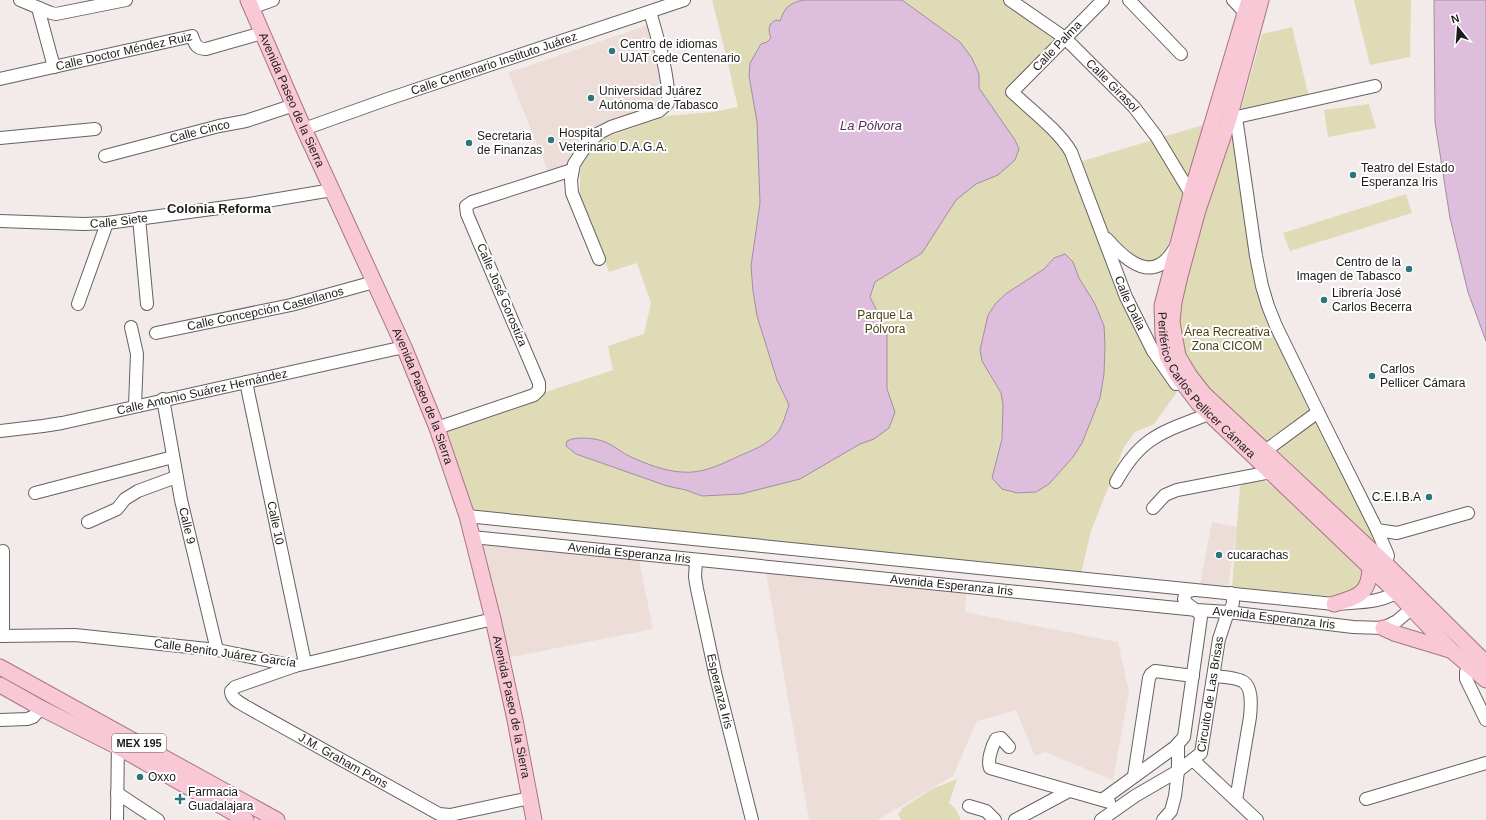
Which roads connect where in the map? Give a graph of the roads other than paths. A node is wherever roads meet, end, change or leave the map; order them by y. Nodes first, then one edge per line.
1 (20, 0) edge
2 (126, 0) edge
3 (273, 0) edge
4 (684, 0) edge
5 (1010, 0) edge
6 (1103, 0) edge
7 (1129, 0) edge
8 (1232, 0) edge
9 (1261, 0) edge
10 (249, 2) edge
11 (38, 8) junction
12 (650, 12) junction
13 (1250, 12) edge
14 (262, 34) junction
15 (1065, 38) junction
16 (1181, 54) dead end
17 (54, 67) junction
18 (0, 79) edge
19 (1375, 86) dead end
20 (1012, 92) joint
21 (294, 105) junction
22 (1232, 118) junction
23 (1213, 122) junction
24 (95, 129) dead end
25 (304, 129) junction
26 (0, 138) edge
27 (105, 156) dead end
28 (572, 170) junction
29 (332, 190) junction
30 (1191, 194) junction
31 (139, 218) junction
32 (0, 221) edge
33 (107, 223) junction
34 (1102, 234) junction
35 (1176, 246) junction
36 (599, 258) dead end
37 (374, 282) junction
38 (78, 304) dead end
39 (147, 304) dead end
40 (131, 327) dead end
41 (156, 333) dead end
42 (404, 347) junction
43 (246, 382) junction
44 (163, 399) junction
45 (1198, 403) junction
46 (135, 406) junction
47 (1318, 412) junction
48 (1209, 414) junction
49 (437, 428) junction
50 (0, 431) edge
51 (1266, 451) junction
52 (173, 457) junction
53 (1271, 472) junction
54 (176, 476) junction
55 (1116, 482) dead end
56 (35, 493) dead end
57 (1153, 508) dead end
58 (1468, 513) dead end
59 (467, 516) junction
60 (88, 522) dead end
61 (1377, 530) junction
62 (472, 536) junction
63 (3, 551) dead end
64 (862, 556) junction
65 (696, 560) junction
66 (1385, 563) junction
67 (1370, 568) junction
68 (860, 575) junction
69 (1402, 589) junction
70 (1193, 590) junction
71 (1231, 594) junction
72 (1334, 604) junction
73 (1416, 605) junction
74 (1197, 610) junction
75 (1228, 612) junction
76 (493, 619) junction
77 (1383, 628) junction
78 (1, 636) edge
79 (217, 650) junction
80 (1451, 650) junction
81 (1480, 661) edge
82 (300, 664) junction
83 (0, 667) edge
84 (1193, 676) junction
85 (1214, 676) junction
86 (1486, 680) edge
87 (0, 685) edge
88 (41, 708) junction
89 (0, 720) edge
90 (1486, 720) edge
91 (118, 740) junction
92 (1178, 744) junction
93 (1009, 747) dead end
94 (1193, 760) junction
95 (1486, 763) edge
96 (1178, 771) junction
97 (1134, 776) junction
98 (1069, 790) junction
99 (117, 793) junction
100 (530, 798) junction
101 (1366, 799) dead end
102 (1102, 800) junction
103 (1236, 800) junction
104 (969, 806) dead end
105 (1120, 806) junction
106 (1174, 815) edge
107 (533, 818) edge
108 (117, 820) edge
109 (158, 820) edge
110 (246, 820) edge
111 (277, 820) edge
112 (752, 820) edge
113 (995, 820) edge
114 (1015, 820) edge
115 (1101, 820) edge
116 (1163, 820) edge
117 (1257, 820) edge

1 - 11 street
2 - 11 street
3 - 10 street
4 - 12 street, Calle Centenario Instituto Juárez
5 - 15 street, Calle Girasol
6 - 15 street, Calle Palma
7 - 16 street
8 - 13 street
9 - 13 main road, Periférico Carlos Pellicer Cámara
10 - 14 main road, Avenida Paseo de la Sierra
11 - 17 street
12 - 25 street, Calle Centenario Instituto Juárez
12 - 28 street
13 - 22 main road, Periférico Carlos Pellicer Cámara
13 - 23 main road, Periférico Carlos Pellicer Cámara
14 - 17 street, Calle Doctor Méndez Ruiz
14 - 21 main road, Avenida Paseo de la Sierra
15 - 20 street, Calle Palma
15 - 30 street, Calle Girasol
17 - 18 street, Calle Doctor Méndez Ruiz
19 - 22 street
20 - 34 street, Calle Dalia
21 - 25 main road, Avenida Paseo de la Sierra
21 - 27 street, Calle Cinco
22 - 23 street
22 - 47 street
22 - 51 main road, Periférico Carlos Pellicer Cámara
23 - 30 main road, Periférico Carlos Pellicer Cámara
24 - 26 street
25 - 29 main road, Avenida Paseo de la Sierra
28 - 36 street
28 - 49 street, Calle José Gorostiza
29 - 31 street, Calle Siete
29 - 37 main road, Avenida Paseo de la Sierra
30 - 35 main road, Periférico Carlos Pellicer Cámara
31 - 33 street, Calle Siete
31 - 39 street
32 - 33 street, Calle Siete
33 - 38 street
34 - 35 street, Calle Dalia
34 - 45 street, Calle Dalia
35 - 45 main road, Periférico Carlos Pellicer Cámara
37 - 41 street, Calle Concepción Castellanos
37 - 42 main road, Avenida Paseo de la Sierra
40 - 46 street
42 - 43 street, Calle Antonio Suárez Hernández
42 - 49 main road, Avenida Paseo de la Sierra
43 - 44 street, Calle Antonio Suárez Hernández
43 - 82 street, Calle 10
44 - 46 street, Calle Antonio Suárez Hernández
44 - 52 street, Calle 9
45 - 48 main road, Periférico Carlos Pellicer Cámara
46 - 50 street, Calle Antonio Suárez Hernández
47 - 51 street
47 - 61 street
48 - 53 main road, Periférico Carlos Pellicer Cámara
48 - 55 street
49 - 59 main road, Avenida Paseo de la Sierra
51 - 66 main road, Periférico Carlos Pellicer Cámara
52 - 54 street, Calle 9
52 - 56 street
53 - 57 street
53 - 67 main road, Periférico Carlos Pellicer Cámara
54 - 60 street
54 - 79 street, Calle 9
58 - 61 street
59 - 62 main road, Avenida Paseo de la Sierra
59 - 64 street, Avenida Esperanza Iris
61 - 66 street
62 - 65 street, Avenida Esperanza Iris
62 - 76 main road, Avenida Paseo de la Sierra
63 - 78 street
64 - 68 street
64 - 70 street, Avenida Esperanza Iris
65 - 68 street, Avenida Esperanza Iris
65 - 112 street, Esperanza Iris
66 - 69 main road, Periférico Carlos Pellicer Cámara
67 - 69 main road, Periférico Carlos Pellicer Cámara
67 - 72 main road
68 - 74 street, Avenida Esperanza Iris
69 - 72 street, Avenida Esperanza Iris
69 - 73 main road, Periférico Carlos Pellicer Cámara
70 - 71 street, Avenida Esperanza Iris
70 - 74 street
71 - 72 street, Avenida Esperanza Iris
71 - 75 street, Circuito de Las Brisas
73 - 77 street
73 - 80 main road, Periférico Carlos Pellicer Cámara
73 - 81 main road, Periférico Carlos Pellicer Cámara
74 - 75 street, Avenida Esperanza Iris
74 - 84 street, Circuito de Las Brisas
75 - 77 street, Avenida Esperanza Iris
75 - 85 street, Circuito de Las Brisas
76 - 82 street, Calle Benito Juárez García
76 - 100 main road, Avenida Paseo de la Sierra
77 - 80 main road
78 - 79 street, Calle Benito Juárez García
79 - 82 street, Calle Benito Juárez García
80 - 81 main road, Periférico Carlos Pellicer Cámara
81 - 86 main road, Periférico Carlos Pellicer Cámara
81 - 90 street
82 - 100 street, J.M. Graham Pons
83 - 91 main road, MEX 195
84 - 92 street, Circuito de Las Brisas
84 - 97 street
85 - 94 street, Circuito de Las Brisas
85 - 103 street
87 - 88 main road, MEX 195
88 - 89 street
88 - 91 main road, MEX 195
91 - 99 street
91 - 110 main road, MEX 195
91 - 111 main road, MEX 195
92 - 96 street
92 - 97 street, Circuito de Las Brisas
93 - 98 street
94 - 96 street, Circuito de Las Brisas
94 - 103 street
95 - 101 street
96 - 105 street, Circuito de Las Brisas
96 - 106 street
97 - 102 street, Circuito de Las Brisas
98 - 102 street
98 - 114 street
99 - 108 street
99 - 109 street
100 - 107 main road, Avenida Paseo de la Sierra
102 - 105 street
103 - 117 street
104 - 113 street
105 - 115 street, Circuito de Las Brisas
106 - 116 street

